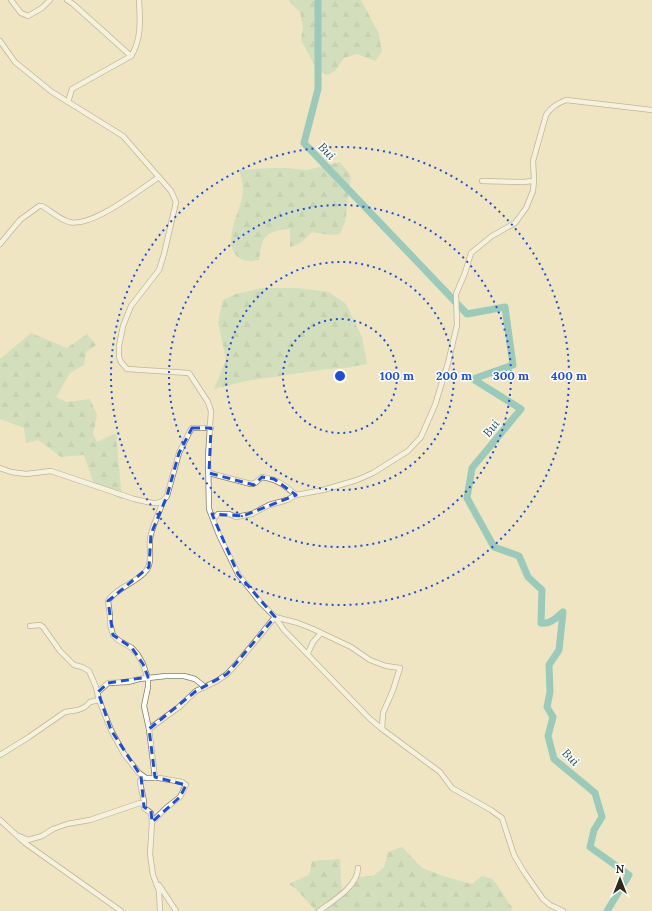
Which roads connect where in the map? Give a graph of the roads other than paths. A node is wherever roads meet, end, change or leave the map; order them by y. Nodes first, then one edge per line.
1 (10, 0) edge
2 (50, 0) edge
3 (67, 0) edge
4 (139, 0) edge
5 (0, 41) edge
6 (131, 56) junction
7 (68, 102) junction
8 (652, 110) edge
9 (159, 177) junction
10 (482, 181) dead end
11 (534, 181) junction
12 (0, 244) edge
13 (210, 428) junction
14 (0, 468) edge
15 (209, 473) junction
16 (296, 495) junction
17 (164, 501) junction
18 (214, 518) junction
19 (275, 617) junction
20 (30, 626) dead end
21 (321, 633) junction
22 (308, 653) junction
23 (148, 678) junction
24 (206, 687) junction
25 (98, 692) junction
26 (99, 700) junction
27 (149, 729) junction
28 (382, 729) junction
29 (0, 754) edge
30 (144, 777) junction
31 (155, 778) junction
32 (143, 804) junction
33 (0, 820) edge
34 (152, 822) junction
35 (16, 835) junction
36 (358, 868) dead end
37 (153, 875) junction
38 (121, 911) edge
39 (160, 911) edge
40 (176, 911) edge
41 (320, 911) edge
42 (563, 911) edge

1 - 2 street
3 - 6 street
4 - 6 street
5 - 7 street
6 - 7 street
7 - 9 street
8 - 11 street
9 - 12 street
9 - 13 street
10 - 11 street
11 - 16 street
13 - 15 street
13 - 17 street
14 - 17 street
15 - 16 street
15 - 18 street
16 - 18 street
17 - 23 street
18 - 19 street
19 - 21 street
19 - 22 street
19 - 24 street
20 - 25 street
21 - 22 street
21 - 28 street
22 - 28 street
23 - 24 street
23 - 25 street
23 - 27 street
24 - 27 street
25 - 26 street
26 - 29 street
26 - 30 street
27 - 31 street
28 - 42 street
30 - 31 street
30 - 32 street
31 - 34 street
32 - 34 street
32 - 35 street
33 - 35 street
34 - 37 street
35 - 38 street
36 - 41 street
37 - 39 street
37 - 40 street

